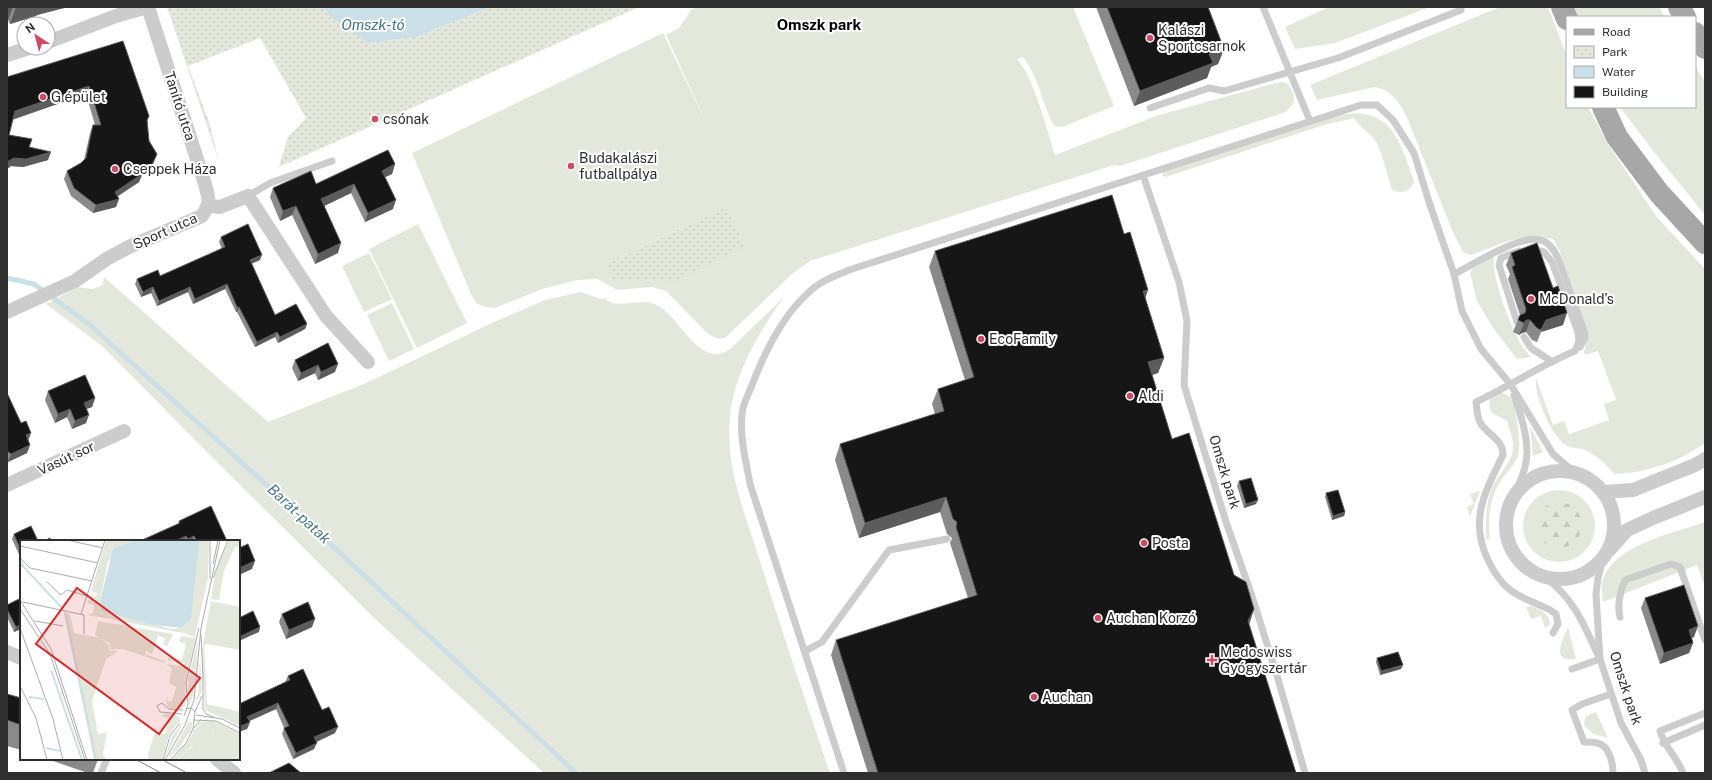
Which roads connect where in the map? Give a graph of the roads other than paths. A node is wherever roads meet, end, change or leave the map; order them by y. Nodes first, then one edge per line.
1 (148, 7) edge
2 (1262, 7) edge
3 (1562, 7) edge
4 (1679, 7) edge
5 (1461, 10) dead end
6 (1684, 16) edge
7 (1566, 17) edge
8 (1696, 34) edge
9 (56, 39) edge
10 (1705, 48) edge
11 (1290, 72) junction
12 (1150, 108) dead end
13 (1603, 108) edge
14 (1310, 122) junction
15 (332, 161) dead end
16 (1143, 175) junction
17 (248, 196) junction
18 (209, 206) junction
19 (1705, 242) edge
20 (1454, 274) junction
21 (7, 312) edge
22 (1518, 322) edge
23 (1524, 337) dead end
24 (1575, 351) junction
25 (1551, 361) junction
26 (368, 362) dead end
27 (1511, 385) junction
28 (124, 431) dead end
29 (1705, 459) edge
30 (1575, 473) junction
31 (7, 485) edge
32 (1516, 492) junction
33 (1604, 492) junction
34 (1705, 497) edge
35 (947, 539) dead end
36 (1606, 555) junction
37 (1546, 578) junction
38 (1620, 617) dead end
39 (1553, 633) dead end
40 (1705, 640) edge
41 (805, 651) junction
42 (7, 652) edge
43 (20, 658) edge
44 (1600, 659) junction
45 (1572, 669) dead end
46 (1611, 694) junction
47 (1705, 713) edge
48 (1705, 725) edge
49 (1663, 743) junction
50 (107, 760) edge
51 (218, 760) edge
52 (101, 773) edge
53 (234, 773) edge
54 (844, 773) edge
55 (1305, 773) edge
56 (1613, 773) edge
57 (1645, 773) edge
58 (1683, 773) edge

1 - 9 street, Tanító utca
1 - 18 street, Tanító utca
2 - 11 lane
3 - 7 main road
4 - 6 main road
5 - 11 lane
8 - 10 main road
11 - 12 lane
11 - 14 lane
13 - 19 main road
14 - 16 lane
14 - 20 lane
15 - 17 lane
16 - 41 lane
16 - 55 lane, Omszk park
17 - 18 street, Sport utca
17 - 26 street
18 - 21 street, Sport utca
20 - 24 lane
20 - 27 lane
22 - 24 lane
23 - 25 lane
24 - 25 lane
25 - 27 lane
27 - 30 lane
27 - 32 lane
27 - 39 lane
28 - 31 street, Vasút sor
29 - 33 street
30 - 32 street
30 - 33 street
32 - 37 street
33 - 36 street
34 - 36 street
35 - 41 lane
36 - 37 street
36 - 44 lane, Omszk park
37 - 44 lane
38 - 40 lane
41 - 54 lane
42 - 43 street
44 - 45 lane
44 - 46 lane, Omszk park
46 - 56 lane
46 - 57 lane, Omszk park
47 - 49 lane
48 - 49 lane
49 - 58 lane
50 - 52 lane
51 - 53 street

